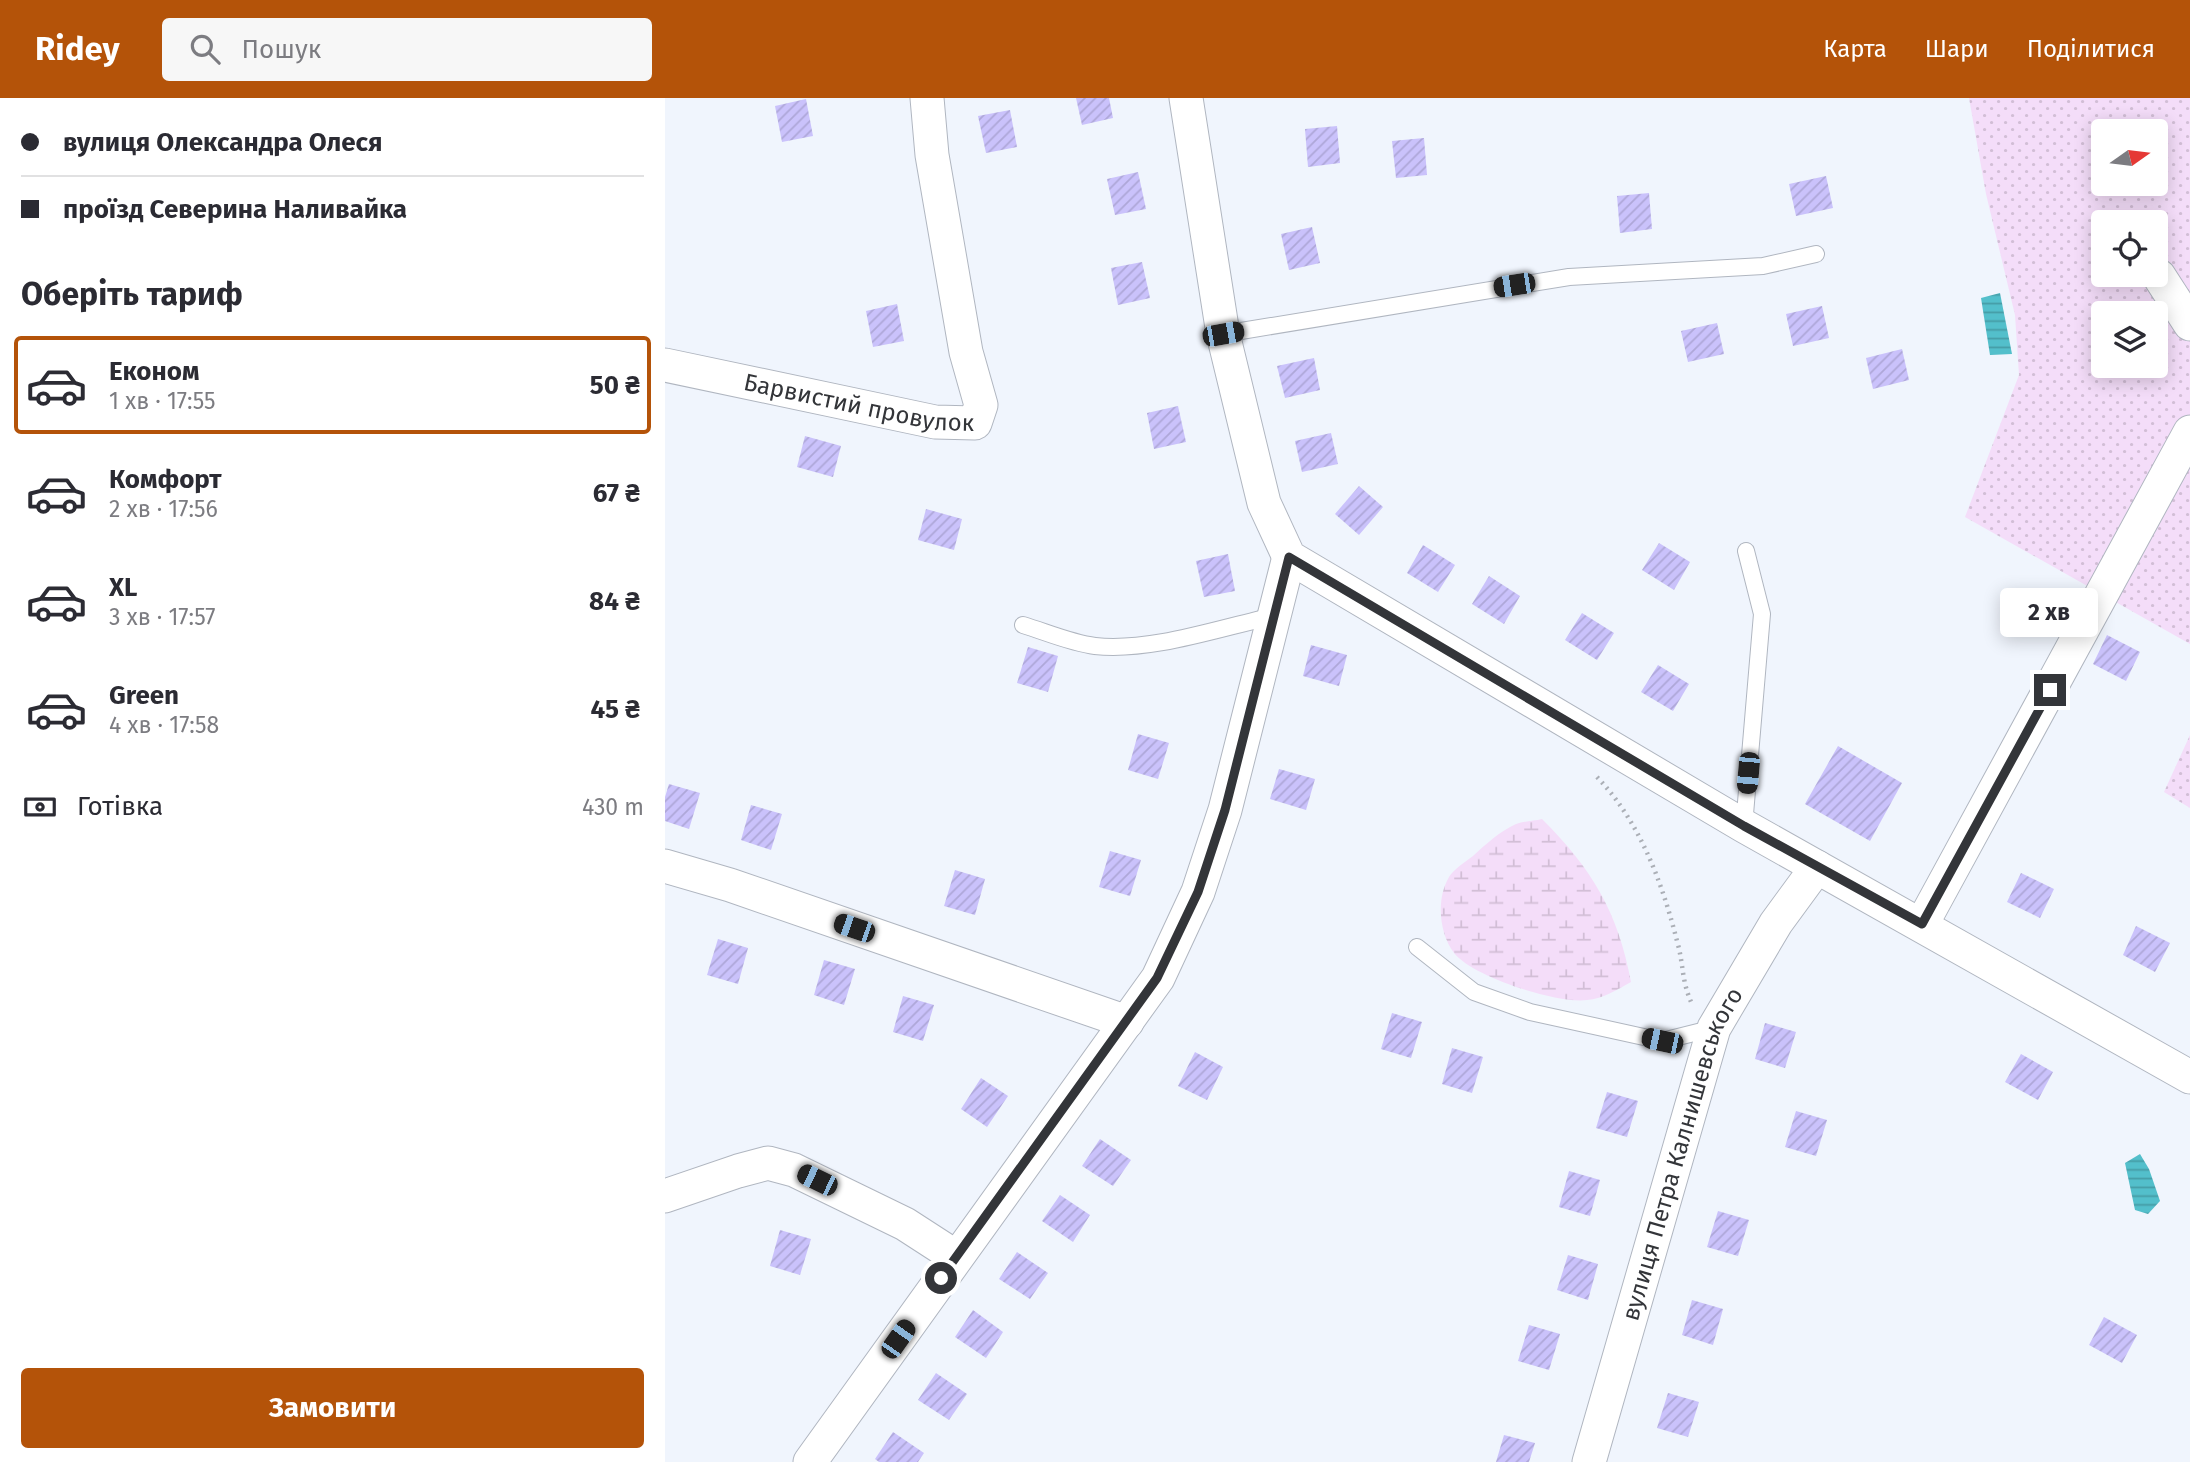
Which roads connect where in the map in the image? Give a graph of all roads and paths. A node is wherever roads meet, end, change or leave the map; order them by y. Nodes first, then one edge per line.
1 (927, 98) edge
2 (1187, 98) edge
3 (1816, 254) dead end
4 (2166, 287) edge
5 (2190, 324) edge
6 (1223, 334) junction
7 (665, 365) edge
8 (2190, 432) edge
9 (1746, 551) dead end
10 (1289, 557) junction
11 (1274, 616) junction
12 (1023, 625) dead end
13 (1590, 770) dead end
14 (1744, 826) junction
15 (665, 866) edge
16 (1817, 867) junction
17 (1922, 924) junction
18 (1417, 947) dead end
19 (1127, 1022) junction
20 (1714, 1028) junction
21 (2190, 1077) edge
22 (665, 1196) edge
23 (956, 1257) junction
24 (810, 1462) edge
25 (1589, 1462) edge

1 - 7 street, Барвистий провулок
2 - 6 street
3 - 6 lane
4 - 5 street
6 - 10 street
8 - 17 street
9 - 14 lane
10 - 11 street
10 - 14 street
11 - 12 lane
11 - 19 street
13 - 20 path
14 - 16 street
15 - 19 street
16 - 17 street
16 - 20 street, вулиця Петра Калнишевського
17 - 21 street
18 - 20 lane
19 - 23 street
20 - 25 street, вулиця Петра Калнишевського
22 - 23 street
23 - 24 street

